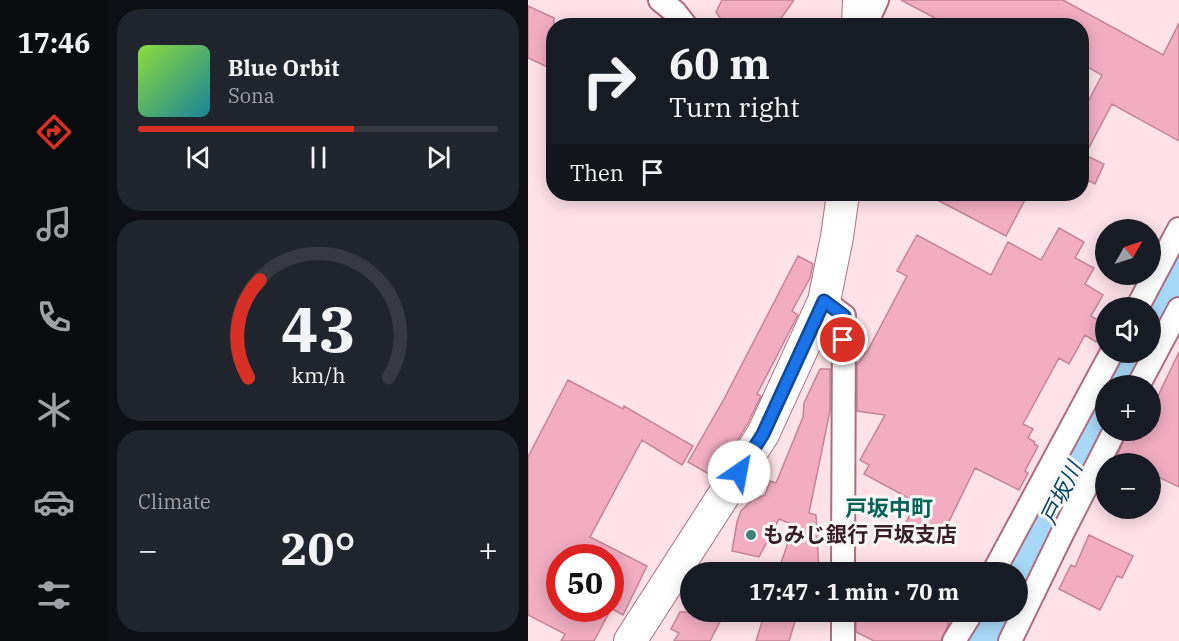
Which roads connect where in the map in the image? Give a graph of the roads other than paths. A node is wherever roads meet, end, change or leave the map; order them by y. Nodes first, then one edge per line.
1 (660, 0) edge
2 (859, 0) edge
3 (878, 0) edge
4 (680, 18) edge
5 (858, 18) edge
6 (869, 18) edge
7 (842, 201) edge
8 (1179, 229) edge
9 (1143, 297) edge
10 (824, 301) junction
11 (1179, 309) edge
12 (1106, 363) edge
13 (1144, 375) edge
14 (1109, 441) edge
15 (843, 562) edge
16 (999, 562) edge
17 (843, 622) edge
18 (966, 622) edge
19 (630, 641) edge
20 (843, 641) edge
21 (954, 641) edge
22 (1010, 641) edge

1 - 4 street
2 - 5 main road
3 - 6 street
7 - 10 main road
8 - 9 street
10 - 15 street
10 - 19 main road
11 - 13 street
12 - 16 street
14 - 22 street
17 - 20 street
18 - 21 street

